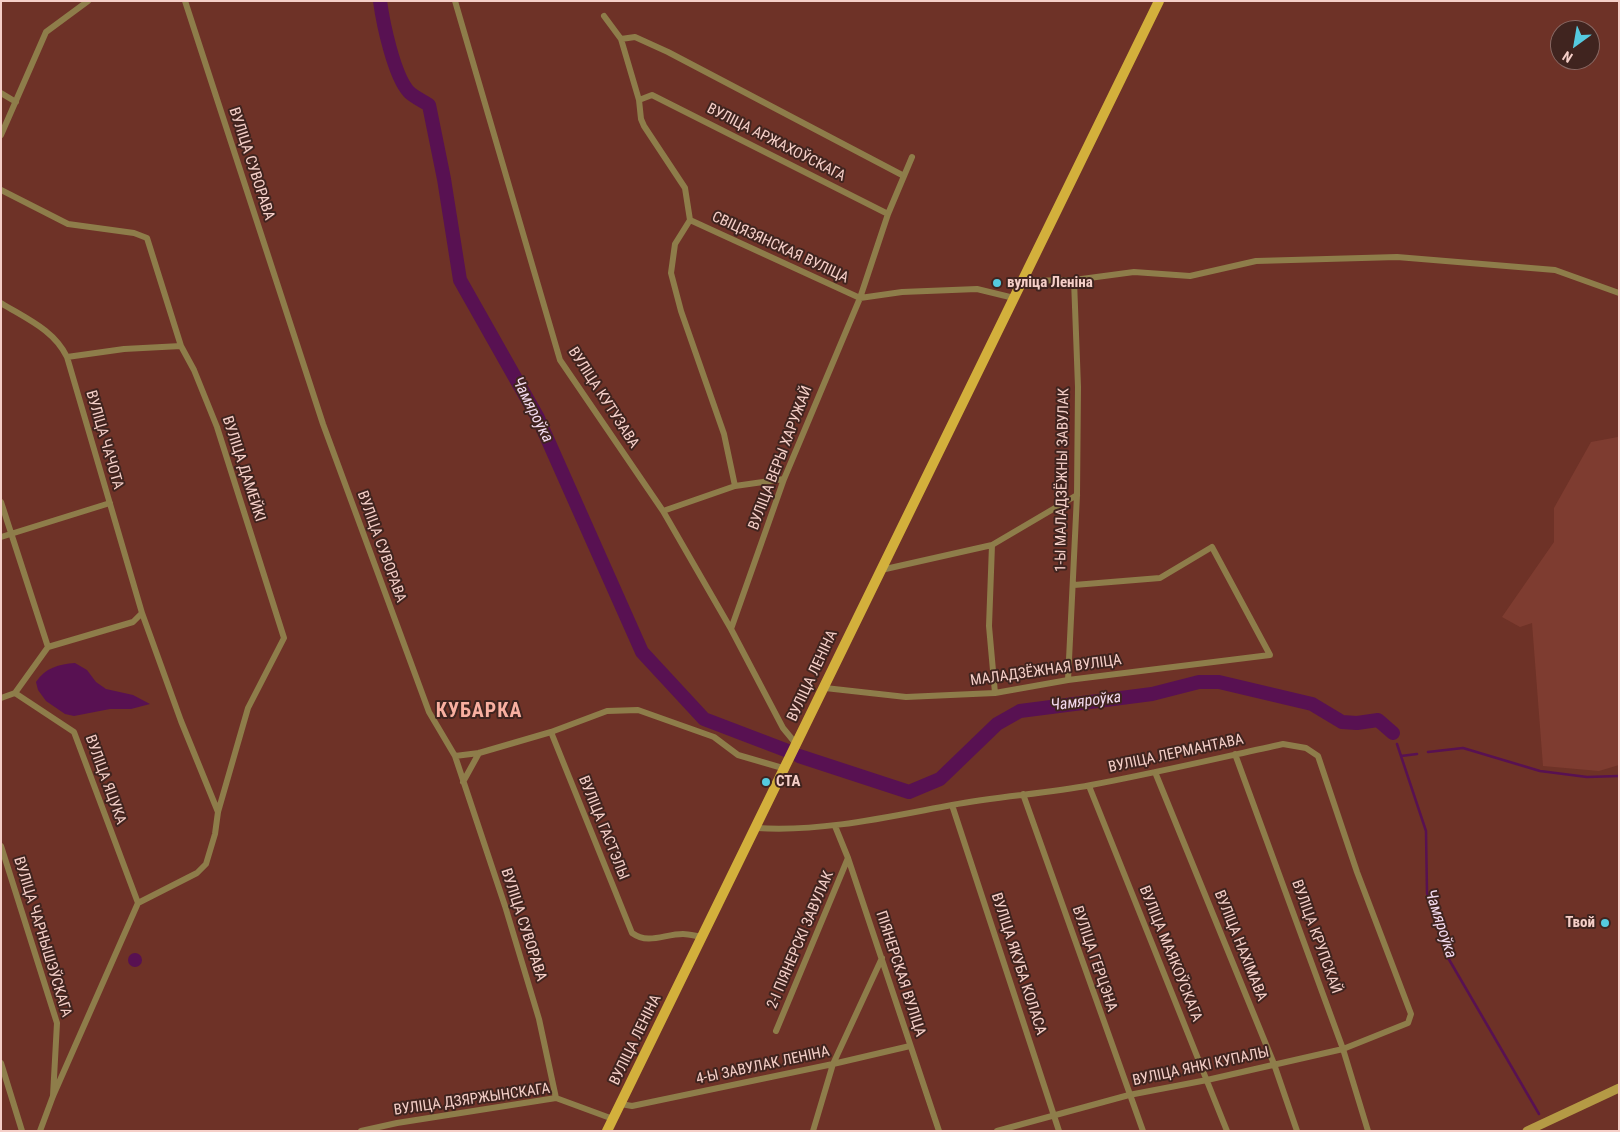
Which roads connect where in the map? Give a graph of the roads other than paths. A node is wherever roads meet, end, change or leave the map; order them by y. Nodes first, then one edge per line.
1 (88, 1) edge
2 (184, 1) edge
3 (455, 1) edge
4 (1159, 1) edge
5 (604, 16) dead end
6 (621, 39) junction
7 (1, 93) edge
8 (639, 100) junction
9 (16, 102) junction
10 (1, 135) edge
11 (912, 157) dead end
12 (904, 176) junction
13 (1, 190) edge
14 (888, 214) junction
15 (690, 220) junction
16 (1074, 280) junction
17 (1023, 281) junction
18 (1617, 292) edge
19 (860, 298) junction
20 (1014, 298) junction
21 (1, 303) edge
22 (181, 346) junction
23 (68, 357) junction
24 (784, 479) junction
25 (735, 486) junction
26 (1077, 495) junction
27 (1, 502) edge
28 (110, 503) junction
29 (663, 511) junction
30 (11, 533) junction
31 (1, 536) edge
32 (992, 544) junction
33 (880, 570) junction
34 (1074, 585) junction
35 (142, 613) junction
36 (731, 629) junction
37 (48, 647) junction
38 (1068, 680) junction
39 (825, 688) junction
40 (15, 693) junction
41 (995, 693) junction
42 (1, 698) edge
43 (550, 732) junction
44 (798, 745) junction
45 (479, 753) junction
46 (1236, 754) junction
47 (455, 756) junction
48 (786, 769) junction
49 (1155, 772) junction
50 (463, 782) junction
51 (1089, 786) junction
52 (1023, 794) junction
53 (952, 805) junction
54 (218, 812) junction
55 (835, 826) junction
56 (757, 828) junction
57 (1, 846) edge
58 (848, 858) junction
59 (138, 903) junction
60 (703, 937) junction
61 (882, 958) junction
62 (1408, 1023) joint
63 (776, 1031) dead end
64 (910, 1046) junction
65 (1343, 1049) junction
66 (1, 1063) edge
67 (833, 1064) junction
68 (1274, 1064) junction
69 (1207, 1080) junction
70 (1619, 1088) edge
71 (1129, 1095) junction
72 (53, 1096) junction
73 (556, 1098) junction
74 (621, 1104) junction
75 (1054, 1116) junction
76 (614, 1119) junction
77 (22, 1131) edge
78 (40, 1131) edge
79 (361, 1131) edge
80 (607, 1131) edge
81 (813, 1131) edge
82 (939, 1131) edge
83 (997, 1131) edge
84 (1059, 1131) edge
85 (1143, 1131) edge
86 (1227, 1131) edge
87 (1297, 1131) edge
88 (1368, 1131) edge
89 (1527, 1131) edge

1 - 9 street
2 - 47 street, ВУЛІЦА СУВОРАВА
3 - 29 street, ВУЛІЦА КУТУЗАВА
4 - 17 main road, ВУЛІЦА ЛЕНІНА
5 - 6 street
6 - 8 street
6 - 12 street
7 - 9 street
8 - 14 street, ВУЛІЦА АРЖАХОЎСКАГА
8 - 15 street
9 - 10 street
11 - 12 street, ВУЛІЦА ВЕРЫ ХАРУЖАЙ
12 - 14 street, ВУЛІЦА ВЕРЫ ХАРУЖАЙ
13 - 22 street, ВУЛІЦА ДАМЕЙКІ
14 - 19 street, ВУЛІЦА ВЕРЫ ХАРУЖАЙ
15 - 19 street, СВІЦЯЗЯНСКАЯ ВУЛІЦА
15 - 25 street
16 - 17 street
16 - 18 street
16 - 26 street, 1-Ы МАЛАДЗЁЖНЫ ЗАВУЛАК
17 - 20 main road, ВУЛІЦА ЛЕНІНА
19 - 20 street
19 - 24 street, ВУЛІЦА ВЕРЫ ХАРУЖАЙ
20 - 33 main road, ВУЛІЦА ЛЕНІНА
21 - 23 street, ВУЛІЦА ЧАЧОТА
22 - 23 street
22 - 54 street, ВУЛІЦА ДАМЕЙКІ
23 - 28 street, ВУЛІЦА ЧАЧОТА
24 - 25 street
24 - 36 street, ВУЛІЦА ВЕРЫ ХАРУЖАЙ
25 - 29 street
26 - 32 street
26 - 34 street, 1-Ы МАЛАДЗЁЖНЫ ЗАВУЛАК
27 - 30 street
28 - 30 street
28 - 35 street, ВУЛІЦА ЧАЧОТА
29 - 36 street, ВУЛІЦА КУТУЗАВА
30 - 31 street
30 - 37 street
32 - 33 street
32 - 41 street
33 - 39 main road, ВУЛІЦА ЛЕНІНА
34 - 38 street, 1-Ы МАЛАДЗЁЖНЫ ЗАВУЛАК
34 - 38 street, МАЛАДЗЁЖНАЯ ВУЛІЦА
35 - 37 street
35 - 54 street, ВУЛІЦА ЧАЧОТА
36 - 44 street, ВУЛІЦА КУТУЗАВА
37 - 40 street
38 - 41 street, МАЛАДЗЁЖНАЯ ВУЛІЦА
39 - 41 street, МАЛАДЗЁЖНАЯ ВУЛІЦА
39 - 44 main road, ВУЛІЦА ЛЕНІНА
40 - 42 street
40 - 59 street, ВУЛІЦА ЯЦУКА
43 - 45 street
43 - 48 street
43 - 60 street, ВУЛІЦА ГАСТЭЛЫ
44 - 48 main road, ВУЛІЦА ЛЕНІНА
45 - 47 street
45 - 50 street
46 - 49 street, ВУЛІЦА ЛЕРМАНТАВА
46 - 62 street, ВУЛІЦА ЛЕРМАНТАВА
46 - 65 street, ВУЛІЦА КРУПСКАЙ
47 - 50 street, ВУЛІЦА СУВОРАВА
48 - 56 main road, ВУЛІЦА ЛЕНІНА
49 - 51 street, ВУЛІЦА ЛЕРМАНТАВА
49 - 68 street, ВУЛІЦА НАХІМАВА
50 - 73 street, ВУЛІЦА СУВОРАВА
51 - 52 street, ВУЛІЦА ЛЕРМАНТАВА
51 - 69 street, ВУЛІЦА МАЯКОЎСКАГА
52 - 53 street, ВУЛІЦА ЛЕРМАНТАВА
52 - 71 street, ВУЛІЦА ГЕРЦЭНА
53 - 55 street, ВУЛІЦА ЛЕРМАНТАВА
53 - 75 street, ВУЛІЦА ЯКУБА КОЛАСА
54 - 59 street, ВУЛІЦА ДАМЕЙКІ
55 - 56 street, ВУЛІЦА ЛЕРМАНТАВА
55 - 58 street, ПІЯНЕРСКАЯ ВУЛІЦА
56 - 60 main road, ВУЛІЦА ЛЕНІНА
57 - 72 street, ВУЛІЦА ЧАРНЫШЭЎСКАГА
58 - 61 street, ПІЯНЕРСКАЯ ВУЛІЦА
58 - 63 street, 2-І ПІЯНЕРСКІ ЗАВУЛАК
59 - 72 street, ВУЛІЦА ЧАРНЫШЭЎСКАГА
60 - 74 main road, ВУЛІЦА ЛЕНІНА
61 - 64 street, ПІЯНЕРСКАЯ ВУЛІЦА
61 - 67 street
62 - 65 street, ВУЛІЦА ЯНКІ КУПАЛЫ
64 - 67 street, 4-Ы ЗАВУЛАК ЛЕНІНА
64 - 82 street, ПІЯНЕРСКАЯ ВУЛІЦА
65 - 68 street, ВУЛІЦА ЯНКІ КУПАЛЫ
65 - 88 street, ВУЛІЦА КРУПСКАЙ
66 - 77 street
67 - 74 street, 4-Ы ЗАВУЛАК ЛЕНІНА
67 - 81 street
68 - 69 street, ВУЛІЦА ЯНКІ КУПАЛЫ
68 - 87 street, ВУЛІЦА НАХІМАВА
69 - 71 street, ВУЛІЦА ЯНКІ КУПАЛЫ
69 - 86 street, ВУЛІЦА МАЯКОЎСКАГА
70 - 89 street
71 - 75 street, ВУЛІЦА ЯНКІ КУПАЛЫ
71 - 85 street, ВУЛІЦА ГЕРЦЭНА
72 - 78 street, ВУЛІЦА ЧАРНЫШЭЎСКАГА
73 - 76 street, ВУЛІЦА ДЗЯРЖЫНСКАГА
73 - 79 street, ВУЛІЦА ДЗЯРЖЫНСКАГА
74 - 76 main road, ВУЛІЦА ЛЕНІНА
75 - 83 street, ВУЛІЦА ЯНКІ КУПАЛЫ
75 - 84 street, ВУЛІЦА ЯКУБА КОЛАСА
76 - 80 main road, ВУЛІЦА ЛЕНІНА

